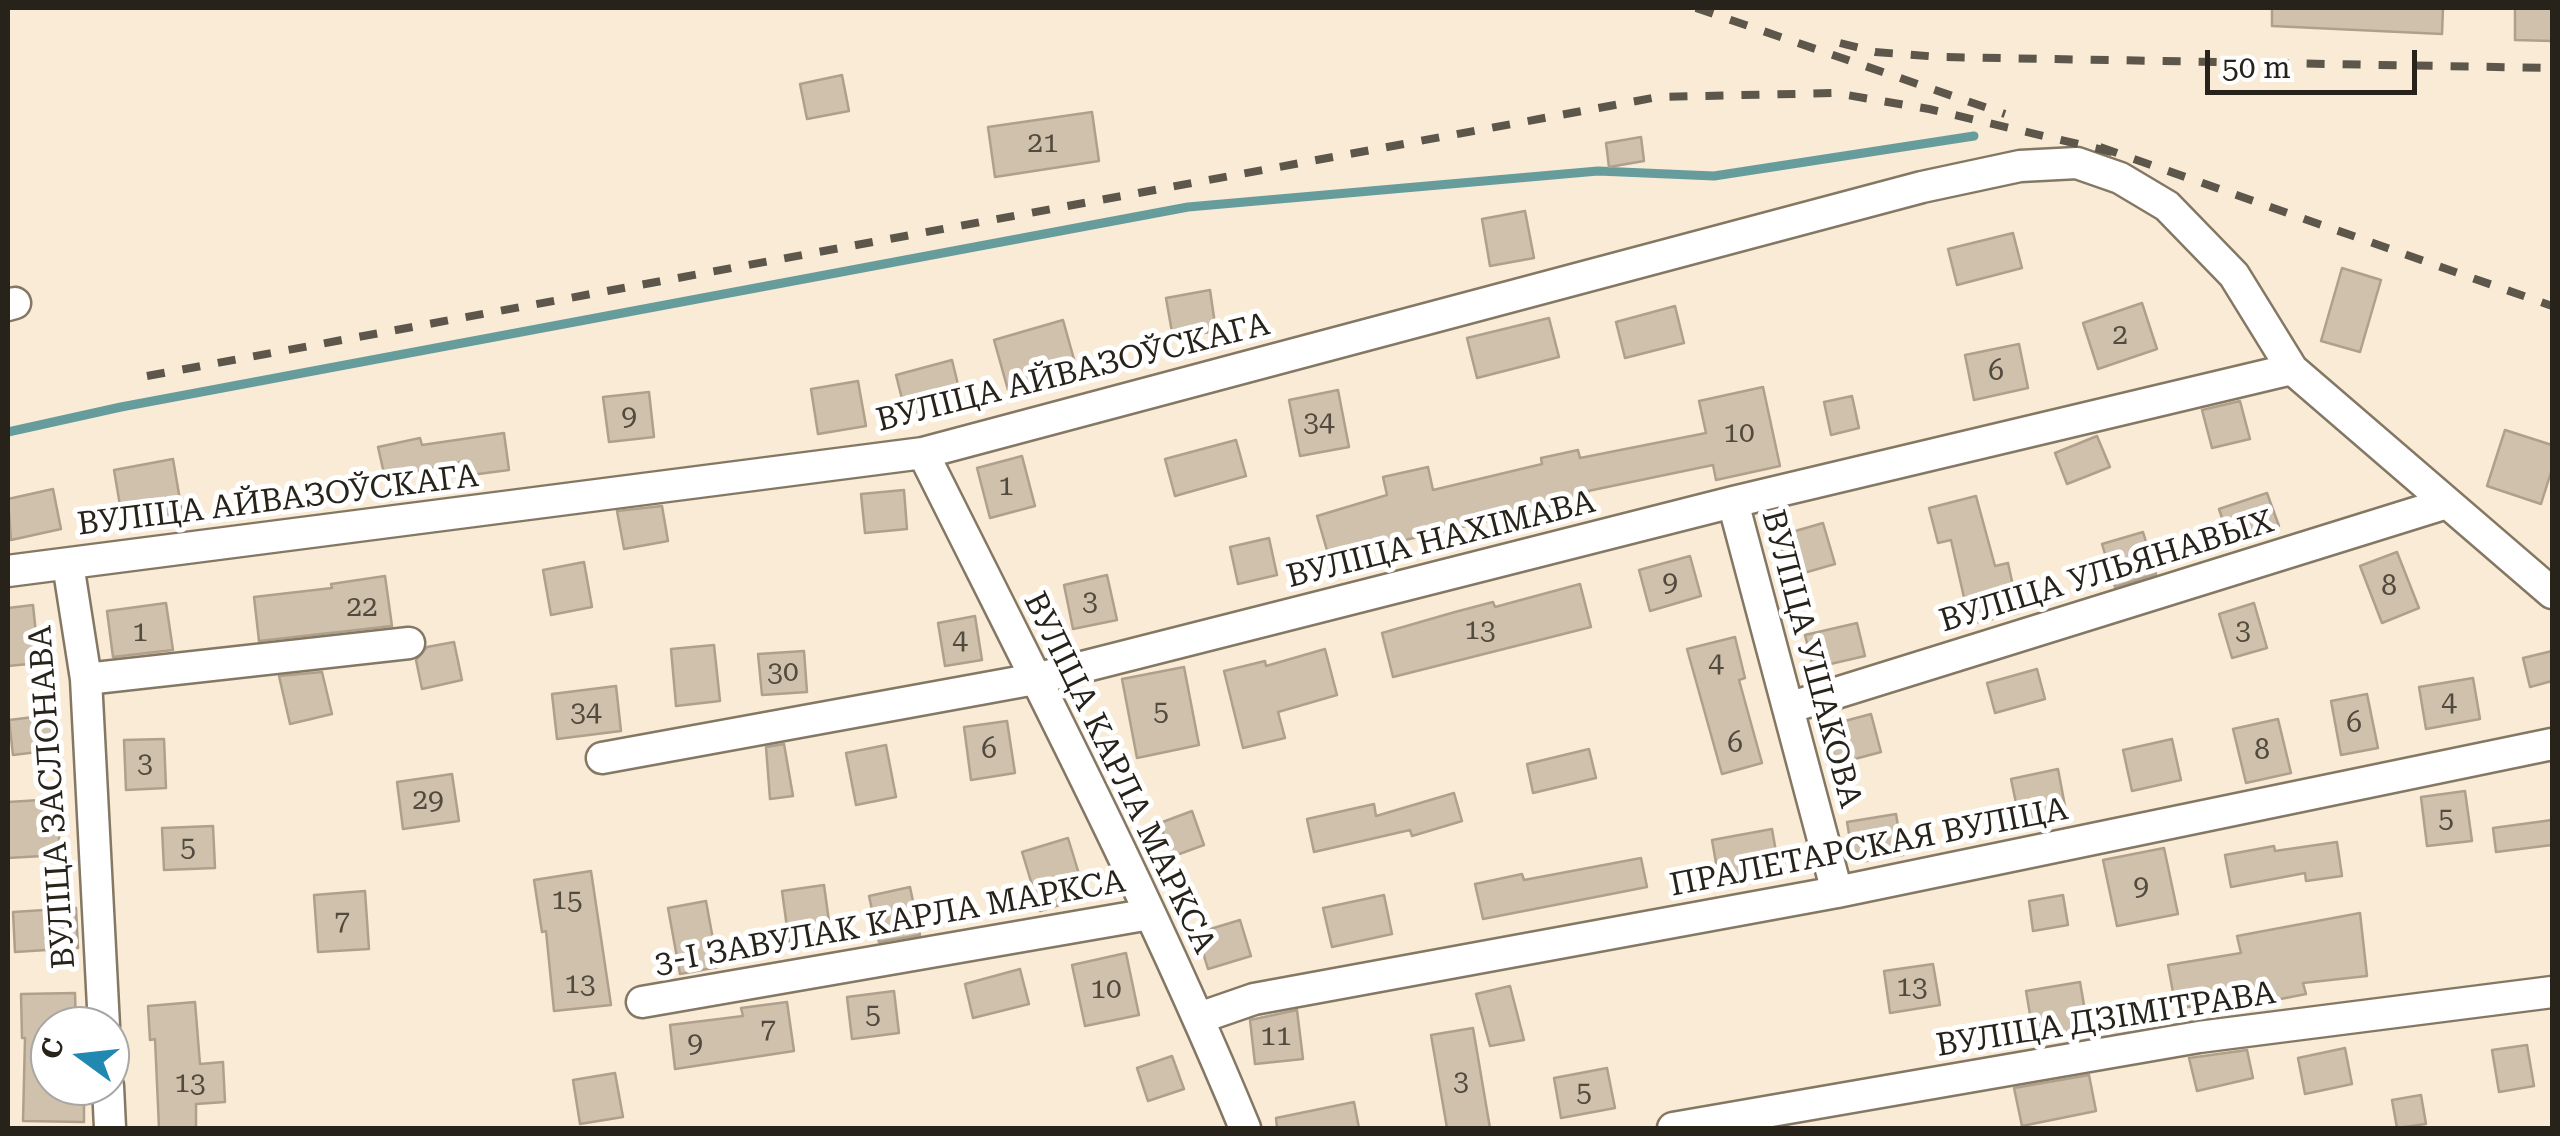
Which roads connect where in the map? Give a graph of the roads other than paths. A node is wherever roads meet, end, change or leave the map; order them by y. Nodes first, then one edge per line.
1 (2292, 369) junction
2 (923, 453) junction
3 (1733, 502) junction
4 (2447, 503) junction
5 (68, 564) junction
6 (8, 572) edge
7 (2552, 593) edge
8 (409, 644) dead end
9 (86, 679) junction
10 (1035, 679) junction
11 (1788, 708) junction
12 (2552, 744) edge
13 (602, 758) dead end
14 (1836, 892) junction
15 (1150, 914) junction
16 (2552, 992) edge
17 (642, 1002) dead end
18 (103, 1006) edge
19 (1199, 1018) junction
20 (1245, 1128) edge
21 (1673, 1128) edge

1 - 2 street, ВУЛІЦА АЙВАЗОЎСКАГА
1 - 3 street, ВУЛІЦА НАХІМАВА
1 - 4 street
2 - 5 street, ВУЛІЦА АЙВАЗОЎСКАГА
2 - 10 street, ВУЛІЦА КАРЛА МАРКСА
3 - 10 street, ВУЛІЦА НАХІМАВА
3 - 11 street, ВУЛІЦА УШАКОВА
4 - 7 street
4 - 11 street, ВУЛІЦА УЛЬЯНАВЫХ
5 - 6 street, ВУЛІЦА АЙВАЗОЎСКАГА
5 - 9 street, ВУЛІЦА ЗАСЛОНАВА
8 - 9 street
9 - 18 street, ВУЛІЦА ЗАСЛОНАВА
10 - 13 street, ВУЛІЦА НАХІМАВА
10 - 15 street, ВУЛІЦА КАРЛА МАРКСА
11 - 14 street, ВУЛІЦА УШАКОВА
12 - 14 street, ПРАЛЕТАРСКАЯ ВУЛІЦА
14 - 19 street, ПРАЛЕТАРСКАЯ ВУЛІЦА
15 - 17 street, 3-І ЗАВУЛАК КАРЛА МАРКСА
15 - 19 street, ВУЛІЦА КАРЛА МАРКСА
16 - 21 street, ВУЛІЦА ДЗІМІТРАВА
19 - 20 street, ВУЛІЦА КАРЛА МАРКСА

